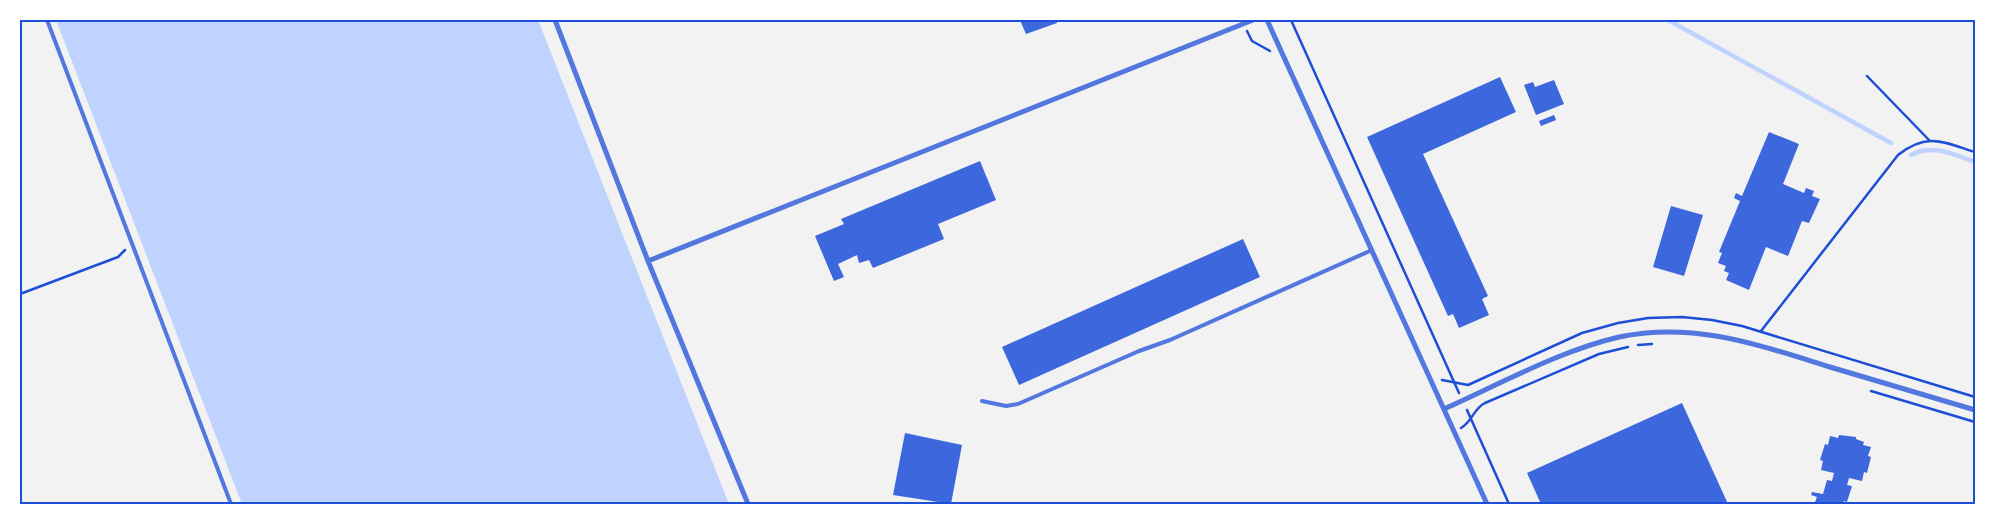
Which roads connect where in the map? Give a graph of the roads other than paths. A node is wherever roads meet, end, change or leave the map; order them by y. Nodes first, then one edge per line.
1 (47, 20) edge
2 (555, 20) edge
3 (1253, 20) edge
4 (1268, 20) edge
5 (1372, 250) junction
6 (648, 261) junction
7 (982, 401) dead end
8 (1444, 409) junction
9 (1975, 410) edge
10 (231, 504) edge
11 (748, 504) edge
12 (1487, 504) edge

1 - 10 lane
2 - 6 street
3 - 6 street
4 - 5 street
5 - 7 lane
5 - 8 street
6 - 11 street
8 - 9 street
8 - 12 street

